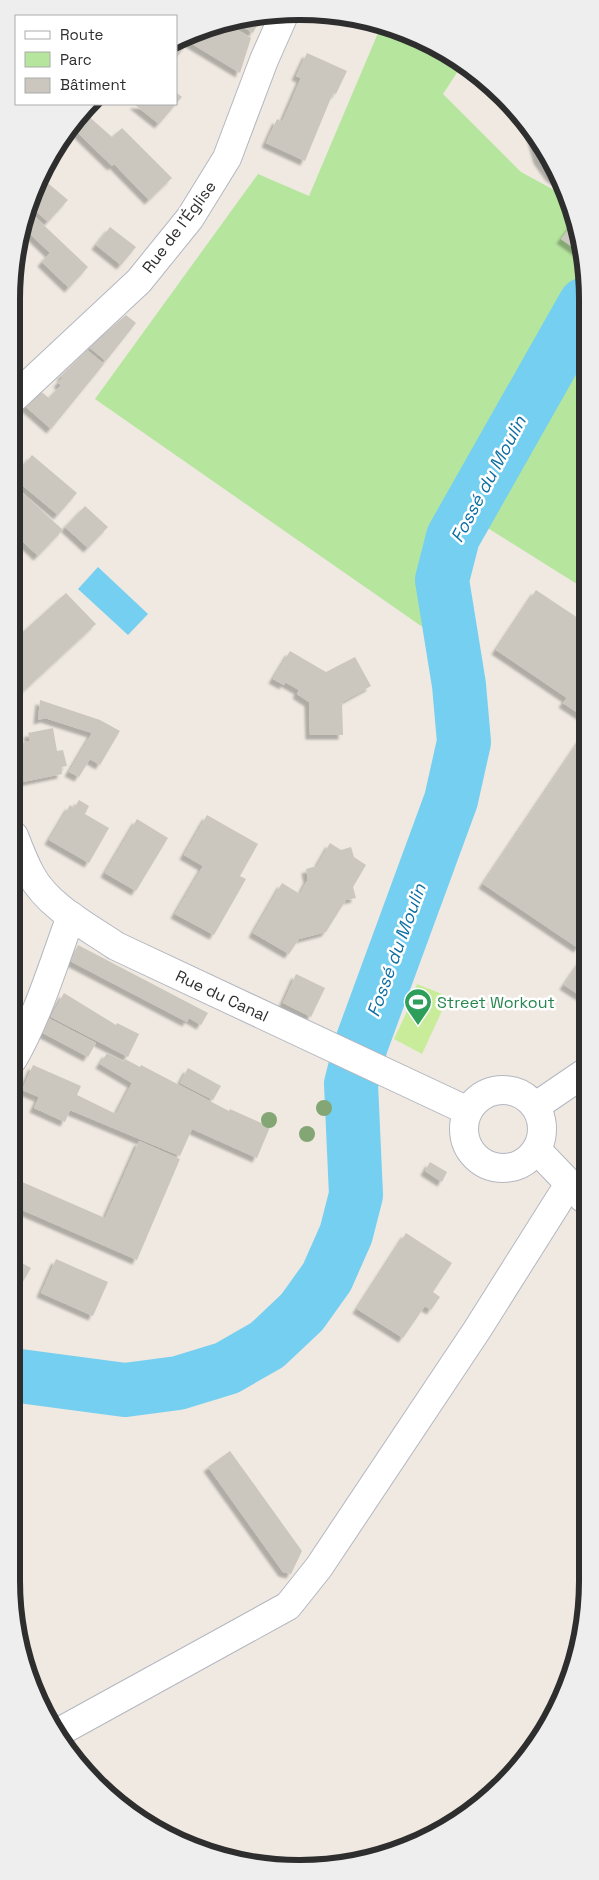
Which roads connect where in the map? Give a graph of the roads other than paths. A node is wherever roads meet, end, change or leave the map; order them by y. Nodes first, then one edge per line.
1 (281, 21) edge
2 (20, 392) edge
3 (20, 849) edge
4 (71, 916) junction
5 (20, 1047) edge
6 (579, 1077) edge
7 (536, 1106) junction
8 (468, 1111) junction
9 (537, 1150) junction
10 (576, 1191) edge
11 (63, 1730) edge

1 - 2 street, Rue de l'Église
3 - 4 street, Rue du Canal
4 - 5 street
4 - 8 street, Rue du Canal
6 - 7 street
7 - 8 street
7 - 9 street
8 - 9 street
9 - 10 street
10 - 11 street

